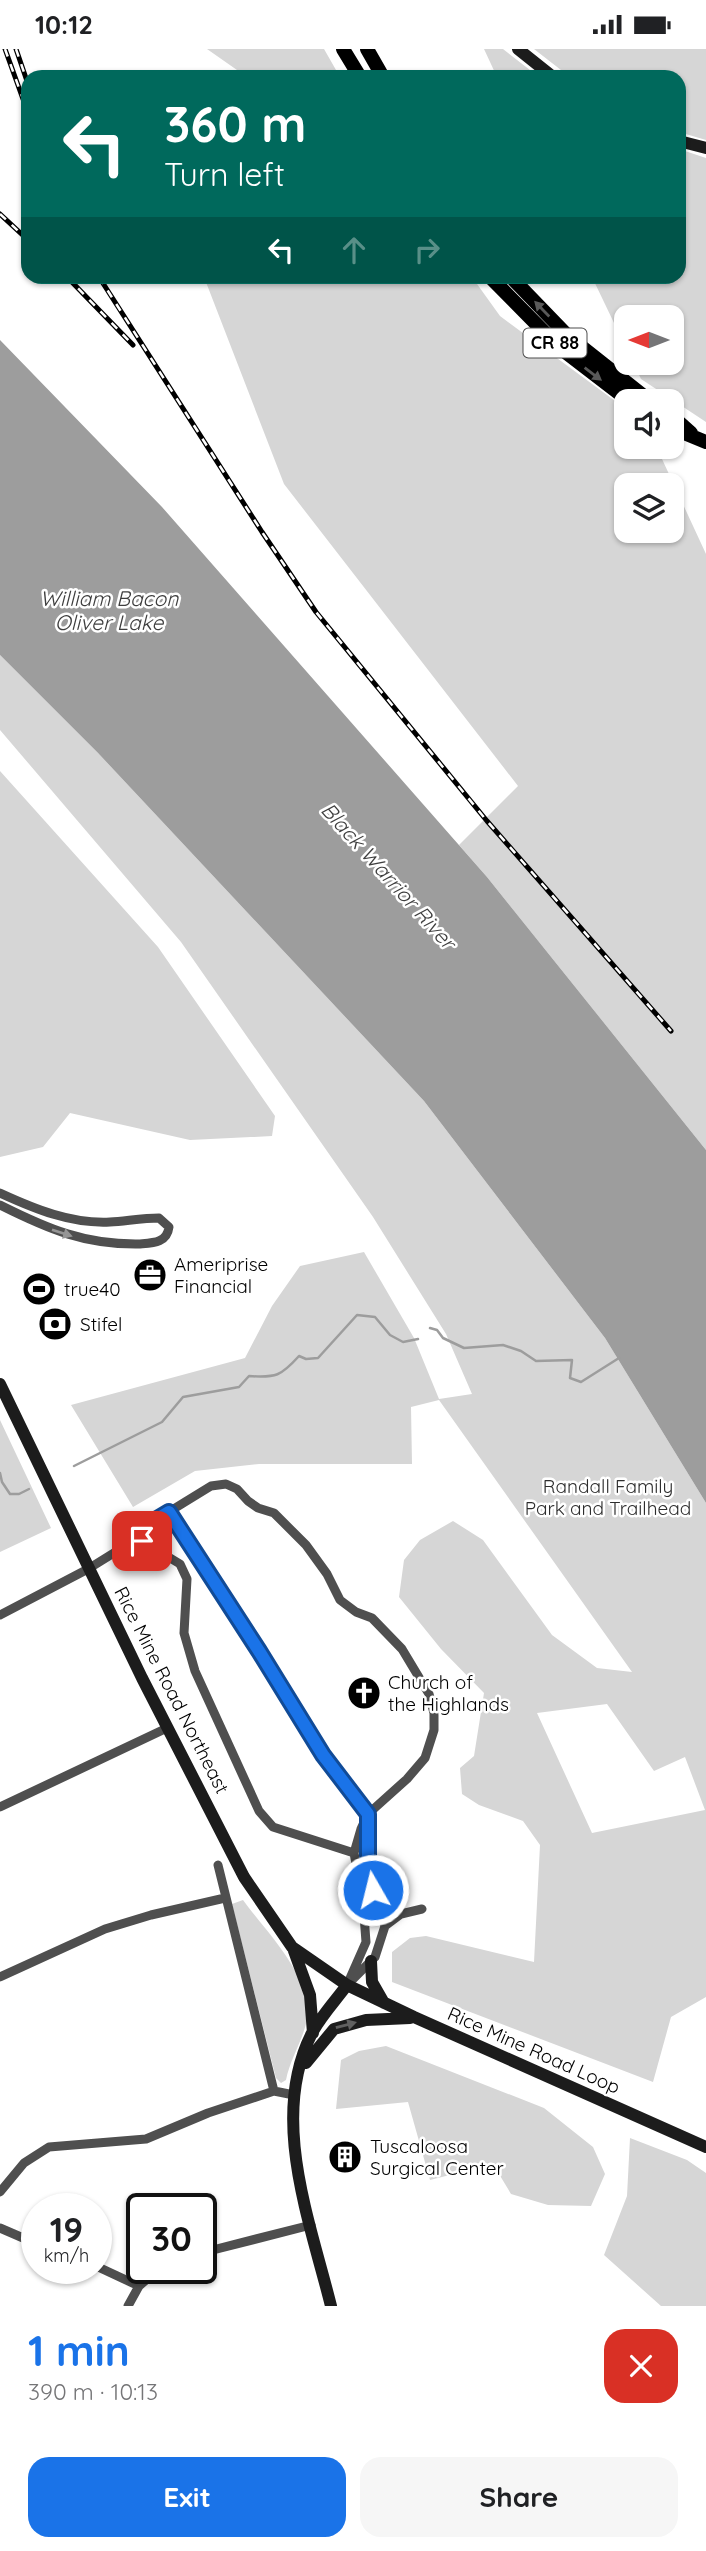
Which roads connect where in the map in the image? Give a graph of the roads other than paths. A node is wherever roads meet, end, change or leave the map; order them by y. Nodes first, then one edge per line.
1 (343, 49) edge
2 (367, 49) edge
3 (518, 49) edge
4 (355, 70) edge
5 (379, 70) edge
6 (544, 70) edge
7 (686, 143) edge
8 (706, 148) edge
9 (497, 284) edge
10 (519, 284) edge
11 (614, 389) edge
12 (635, 389) edge
13 (684, 427) edge
14 (684, 432) edge
15 (692, 434) junction
16 (706, 442) edge
17 (0, 1193) edge
18 (0, 1205) edge
19 (0, 1384) edge
20 (169, 1512) junction
21 (142, 1541) junction
22 (89, 1569) junction
23 (0, 1615) edge
24 (167, 1728) junction
25 (0, 1807) edge
26 (368, 1814) junction
27 (354, 1853) junction
28 (218, 1865) dead end
29 (225, 1898) junction
30 (422, 1909) dead end
31 (385, 1926) junction
32 (292, 1947) junction
33 (371, 1961) junction
34 (0, 1977) edge
35 (347, 1985) junction
36 (384, 2003) junction
37 (414, 2017) junction
38 (313, 2033) junction
39 (299, 2072) junction
40 (274, 2091) junction
41 (294, 2095) junction
42 (706, 2147) edge
43 (0, 2192) edge
44 (311, 2225) junction
45 (0, 2228) edge
46 (21, 2237) edge
47 (217, 2249) edge
48 (112, 2273) edge
49 (141, 2284) edge
50 (139, 2286) junction
51 (128, 2306) edge
52 (331, 2306) edge

1 - 4 main road
2 - 5 main road
3 - 6 main road
7 - 8 main road
9 -> 11 main road, CR 88
12 -> 10 main road, CR 88
13 - 15 main road
14 - 15 main road
15 - 16 main road
18 -> 17 street
19 - 22 main road, Rice Mine Road Northeast
20 - 21 street
20 - 26 street
20 - 26 street
21 - 22 street
21 - 27 street
22 - 23 street
22 - 24 main road, Rice Mine Road Northeast
24 - 25 street
24 - 32 main road, Rice Mine Road Northeast
26 - 27 street
26 - 31 street
27 - 35 street
28 - 29 street
29 - 34 street
29 - 40 street
30 - 31 street
31 - 33 street
32 - 35 main road, Rice Mine Road Northeast
32 - 38 main road
33 - 35 street
33 - 36 main road
35 - 36 main road, Rice Mine Road Loop
35 - 38 main road
36 - 37 main road, Rice Mine Road Loop
39 -> 37 main road
37 - 42 main road, Rice Mine Road Loop
38 - 39 main road
39 - 41 main road
40 - 41 street
40 - 43 street
41 - 44 main road
44 - 47 street
44 - 52 main road
45 - 46 street
48 - 50 street
49 - 50 street
50 - 51 street

